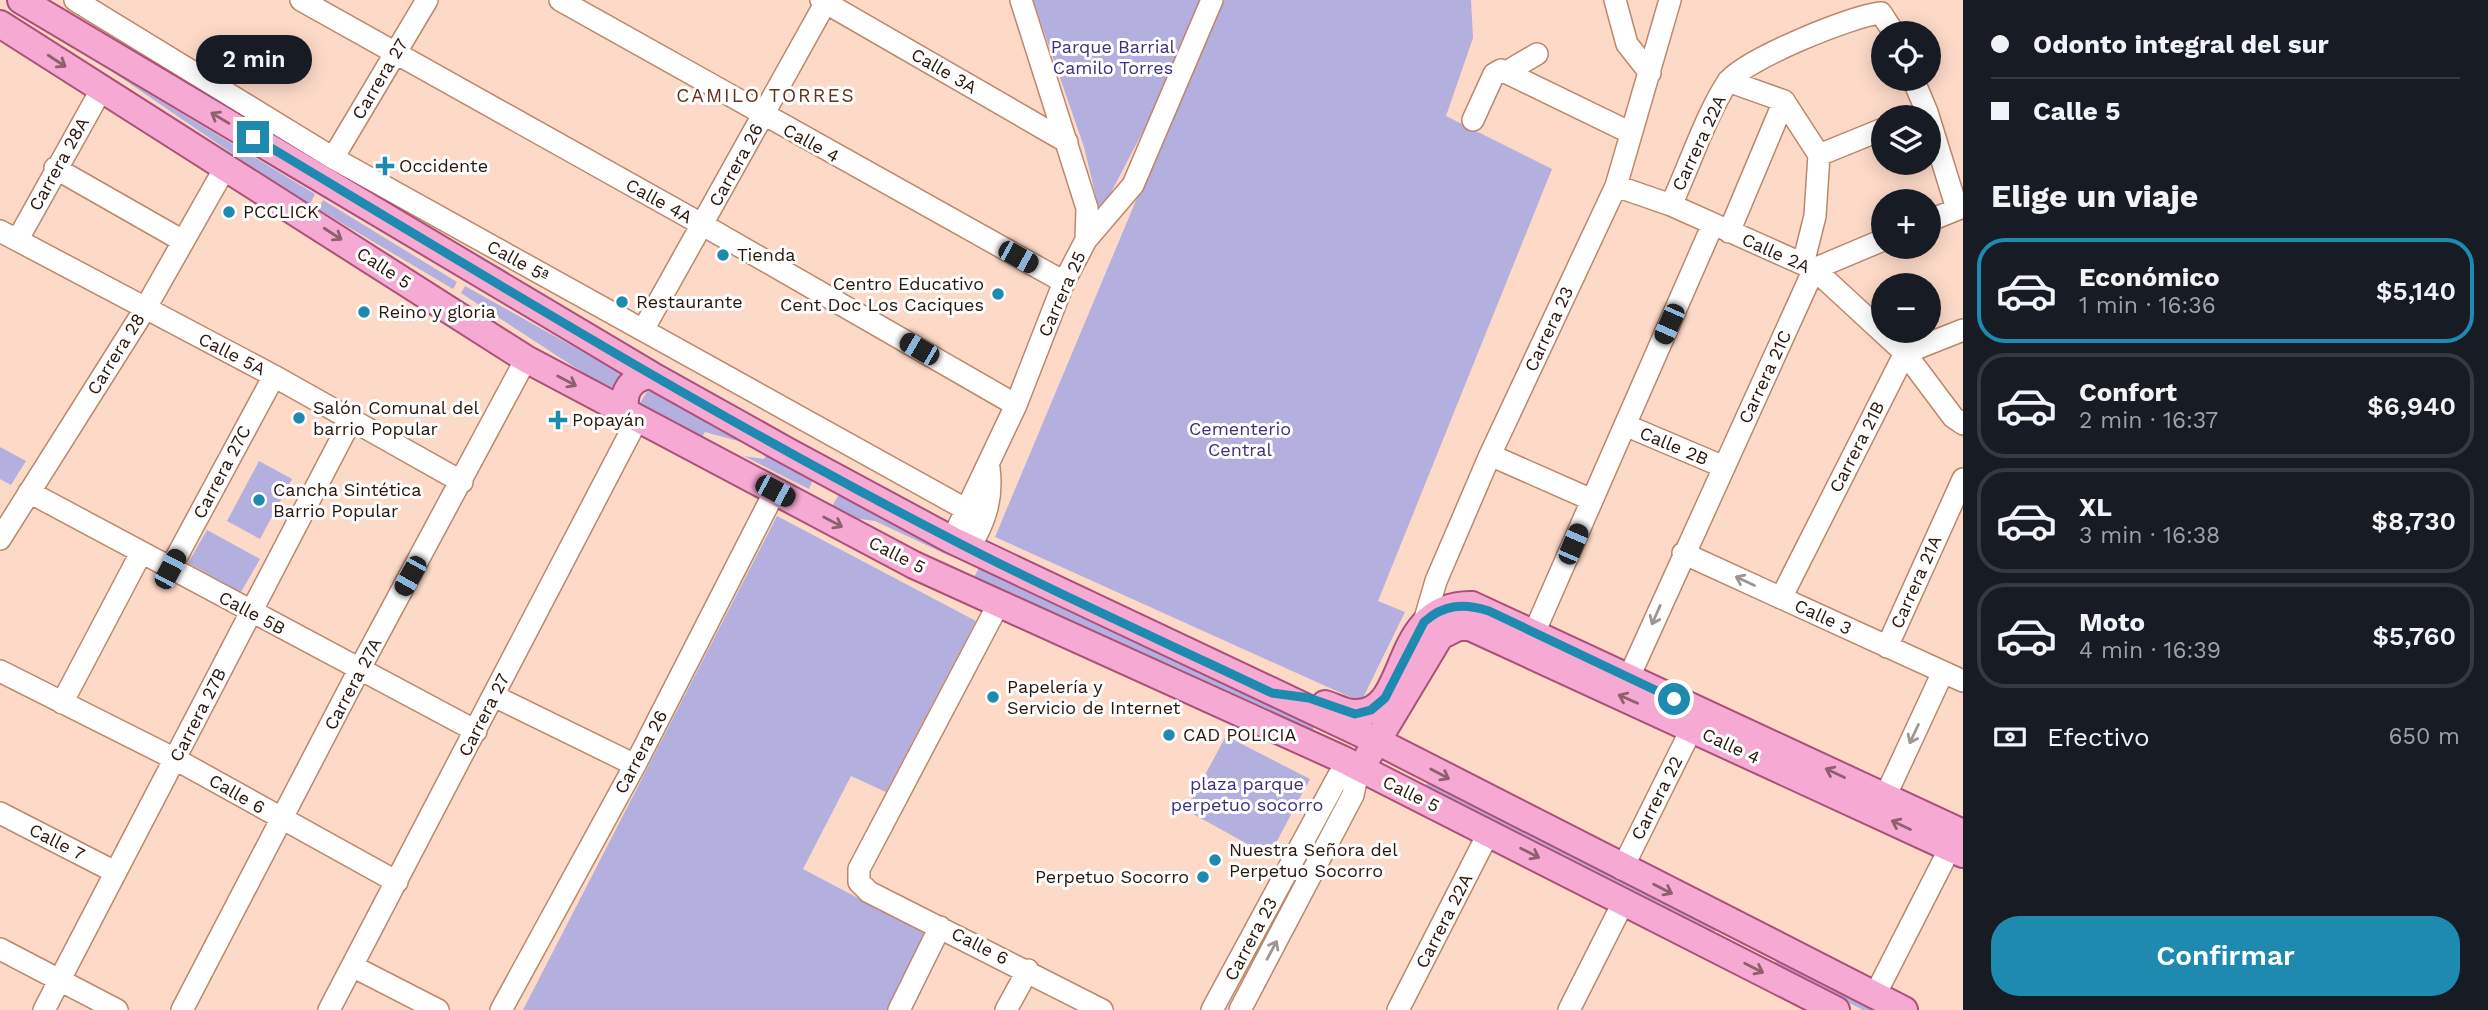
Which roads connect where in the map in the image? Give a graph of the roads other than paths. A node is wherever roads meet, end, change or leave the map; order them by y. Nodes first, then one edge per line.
1 (19, 0) edge
2 (75, 0) edge
3 (301, 0) edge
4 (427, 0) edge
5 (560, 0) edge
6 (1021, 0) edge
7 (1212, 0) edge
8 (1615, 0) edge
9 (1670, 0) edge
10 (825, 1) edge
11 (1886, 21) edge
12 (1, 24) edge
13 (1537, 54) dead end
14 (396, 55) junction
15 (1508, 71) junction
16 (1650, 73) junction
17 (1728, 80) junction
18 (101, 90) junction
19 (1784, 101) junction
20 (763, 116) junction
21 (1473, 120) dead end
22 (1631, 134) junction
23 (1871, 135) edge
24 (1067, 142) junction
25 (1819, 155) junction
26 (333, 158) junction
27 (1941, 163) edge
28 (226, 166) junction
29 (55, 168) junction
30 (1616, 186) junction
31 (1671, 205) junction
32 (1960, 208) edge
33 (1941, 216) edge
34 (703, 225) junction
35 (1721, 228) junction
36 (9, 235) edge
37 (1086, 240) junction
38 (183, 241) junction
39 (1871, 244) edge
40 (1809, 267) junction
41 (1064, 282) junction
42 (145, 309) junction
43 (643, 330) junction
44 (1963, 330) edge
45 (1905, 352) junction
46 (526, 359) junction
47 (651, 375) junction
48 (274, 376) junction
49 (1016, 405) junction
50 (632, 415) junction
51 (351, 420) junction
52 (1963, 424) edge
53 (1625, 425) junction
54 (1490, 455) junction
55 (988, 462) junction
56 (817, 467) junction
57 (1724, 467) junction
58 (1963, 479) edge
59 (462, 482) junction
60 (775, 491) junction
61 (29, 492) junction
62 (1592, 500) junction
63 (798, 503) junction
64 (967, 510) junction
65 (0, 539) edge
66 (961, 544) junction
67 (1683, 552) junction
68 (141, 553) junction
69 (914, 565) junction
70 (170, 569) junction
71 (1436, 581) junction
72 (1781, 598) junction
73 (999, 603) junction
74 (250, 612) junction
75 (1465, 616) junction
76 (1424, 622) junction
77 (1534, 633) junction
78 (1887, 647) junction
79 (359, 670) junction
80 (0, 671) edge
81 (1629, 677) junction
82 (1953, 677) edge
83 (1272, 693) junction
84 (494, 696) junction
85 (62, 703) junction
86 (1355, 714) joint
87 (1692, 728) junction
88 (475, 731) junction
89 (1379, 742) junction
90 (1741, 750) junction
91 (1787, 751) junction
92 (177, 760) junction
93 (635, 765) junction
94 (1359, 768) junction
95 (1885, 797) junction
96 (0, 813) edge
97 (283, 820) junction
98 (1489, 832) junction
99 (1959, 845) edge
100 (1622, 869) junction
101 (115, 872) junction
102 (397, 882) junction
103 (1624, 901) junction
104 (940, 926) junction
105 (1686, 933) junction
106 (1760, 938) junction
107 (0, 949) edge
108 (354, 967) junction
109 (1028, 970) junction
110 (60, 981) junction
111 (1875, 995) junction
112 (44, 1010) edge
113 (117, 1010) edge
114 (182, 1010) edge
115 (329, 1010) edge
116 (438, 1010) edge
117 (501, 1010) edge
118 (899, 1010) edge
119 (1006, 1010) edge
120 (1102, 1010) edge
121 (1212, 1010) edge
122 (1240, 1010) edge
123 (1398, 1010) edge
124 (1569, 1010) edge
125 (1836, 1010) edge
126 (1904, 1010) edge

1 - 12 street
47 -> 1 main road, Calle 5
2 - 26 street, Calle 5ª
3 - 14 street, Calle 4A
4 - 14 street, Carrera 27
5 - 20 street, Calle 4
6 - 24 street, Carrera 25
7 - 37 street
8 - 16 street
9 - 16 street, Carrera 23
10 - 20 street, Carrera 26
10 - 24 street, Calle 3A
11 - 17 street, Carrera 22A
12 -> 18 main road, Calle 5
13 - 15 street
14 - 26 street, Carrera 27
14 - 34 street, Calle 4A
15 - 21 street
15 - 22 street
16 - 22 street, Carrera 23
17 - 19 street
17 - 31 street, Carrera 22A
18 - 28 main road, Calle 5
18 - 29 street, Carrera 28A
19 - 25 street
19 - 35 street
20 - 34 street, Carrera 26
20 - 41 street, Calle 4
22 - 30 street, Carrera 23
23 - 25 street
24 - 37 street, Carrera 25
25 - 40 street, Carrera 21C
26 - 43 street, Calle 5ª
27 - 32 street
28 - 38 street, Carrera 28
28 -> 46 main road, Calle 5
29 - 36 street, Carrera 28A
29 - 38 street
30 - 31 street, Calle 2A
30 - 54 street, Carrera 23
31 - 35 street, Calle 2A
32 - 33 street
34 - 43 street, Carrera 26
34 - 49 street, Calle 4A
35 - 40 street, Calle 2A
35 - 53 street
36 - 42 street, Calle 5A
37 - 41 street, Carrera 25
38 - 42 street, Carrera 28
39 - 40 street
40 - 45 street, Calle 2A
40 - 57 street, Carrera 21C
41 - 49 street, Carrera 25
42 - 48 street, Calle 5A
42 - 61 street, Carrera 28
43 - 64 street, Calle 5ª
44 - 45 street
45 - 52 street, Calle 2A
45 - 72 street, Carrera 21B
46 -> 50 main road, Calle 5
46 - 59 street, Carrera 27A
47 - 50 main road
47 - 56 main road, Calle 5
48 - 51 street, Calle 5A
48 - 70 street, Carrera 27C
49 - 55 street, Carrera 25
50 - 60 main road, Calle 5
50 - 84 street, Carrera 27
51 - 59 street, Calle 5A
51 - 74 street, Carrera 27B
53 - 57 street, Calle 2B
53 - 62 street
54 - 62 street
54 - 71 street, Carrera 23
55 - 64 street, Carrera 25
55 - 66 street, Carrera 25
56 - 63 main road
56 - 66 main road, Calle 5
57 - 67 street, Carrera 21C
58 - 78 street, Carrera 21A
59 - 79 street, Carrera 27A
60 - 63 main road, Calle 5
60 - 93 street, Carrera 26
61 - 65 street, Carrera 28
61 - 68 street, Calle 5B
62 - 77 street
63 -> 69 main road, Calle 5
64 - 66 street, Carrera 25
66 - 69 main road
66 - 83 main road, Calle 5
72 -> 67 street, Calle 3
67 -> 81 street, Carrera 21C
68 - 70 street, Calle 5B
68 - 85 street
69 - 73 main road, Calle 5
70 - 74 street, Calle 5B
71 - 75 street
71 - 76 street, Carrera 23
72 - 78 street, Calle 3
73 - 94 main road, Calle 5
73 - 104 street, Calle 6
74 - 79 street, Calle 5B
74 - 92 street, Carrera 27B
75 - 76 main road
75 - 77 main road, Calle 4
87 -> 75 main road, Calle 4
75 - 89 main road, Carrera 23
76 - 86 main road, Carrera 23
77 - 81 main road, Calle 4
78 - 82 street, Calle 3
79 - 88 street, Calle 5B
79 - 97 street, Carrera 27A
80 - 85 street, Calle 6
81 - 91 main road, Calle 4
82 -> 95 street
83 - 86 main road, Calle 5
83 - 89 main road, Calle 5
84 - 88 street, Carrera 27
84 - 93 street
85 - 92 street, Calle 6
87 - 90 main road, Calle 4
87 - 100 street, Carrera 22
88 - 102 street, Carrera 27
89 - 94 main road, Carrera 23
89 -> 100 main road, Calle 5
90 - 91 main road
99 -> 90 main road, Calle 4
95 -> 91 main road, Calle 4
92 - 97 street, Calle 6
92 - 101 street, Carrera 27B
93 - 117 street, Carrera 26
94 - 98 main road, Calle 5
94 - 121 street, Carrera 23
122 -> 94 street, Carrera 23
95 - 99 main road, Calle 4
96 - 101 street, Calle 7
97 - 102 street, Calle 6
97 - 114 street, Carrera 27A
98 -> 103 main road, Calle 5
98 - 123 street, Carrera 22A
99 - 111 street
100 -> 106 main road, Calle 5
101 - 110 street, Carrera 27B
102 - 108 street, Carrera 27
103 - 105 main road, Calle 5
103 - 124 street
104 - 109 street, Calle 6
104 - 118 street
105 - 106 main road
105 -> 125 main road, Calle 5
106 - 111 main road, Calle 5
107 - 110 street
108 - 115 street, Carrera 27
108 - 116 street
109 - 119 street
109 - 120 street, Calle 6
110 - 112 street, Carrera 27B
110 - 113 street
111 - 126 main road, Calle 5

